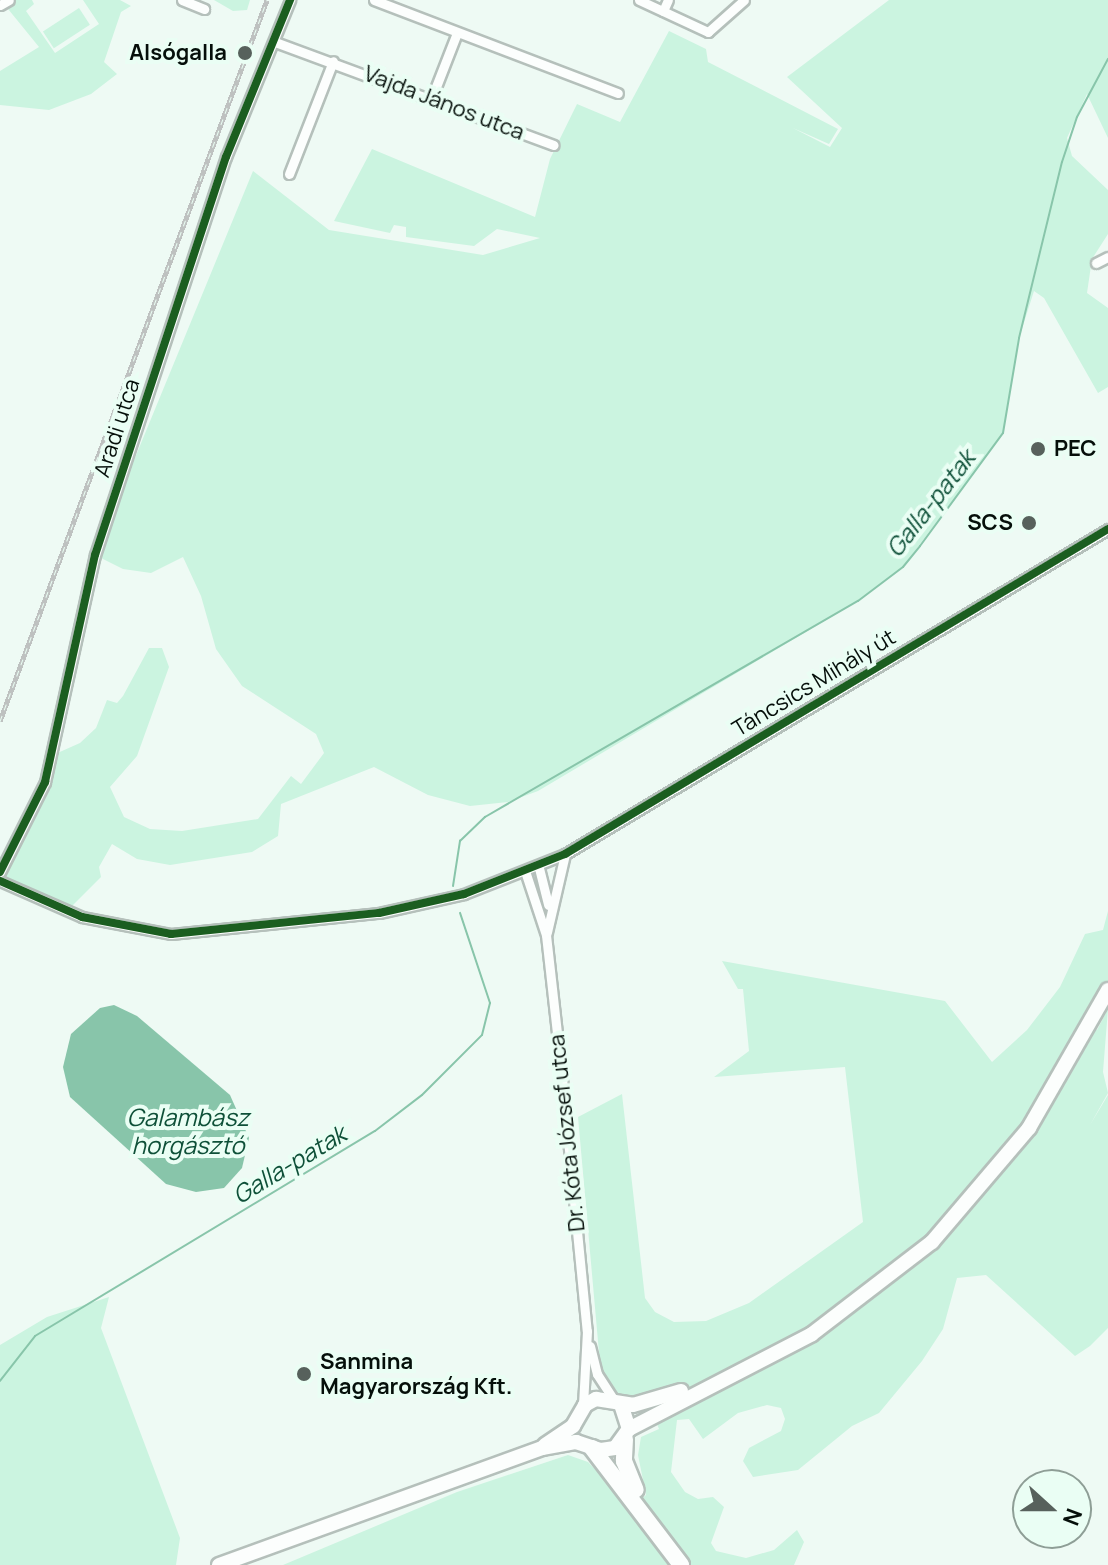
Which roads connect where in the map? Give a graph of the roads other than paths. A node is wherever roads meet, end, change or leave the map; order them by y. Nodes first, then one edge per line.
1 (9, 0) edge
2 (182, 0) edge
3 (290, 0) edge
4 (374, 0) edge
5 (639, 0) edge
6 (668, 0) edge
7 (744, 0) edge
8 (0, 5) edge
9 (204, 9) dead end
10 (663, 11) junction
11 (457, 33) junction
12 (275, 42) junction
13 (333, 61) junction
14 (618, 93) dead end
15 (432, 97) junction
16 (554, 145) dead end
17 (289, 174) dead end
18 (1108, 257) edge
19 (1096, 263) dead end
20 (1108, 529) edge
21 (565, 854) junction
22 (539, 868) junction
23 (0, 872) edge
24 (526, 874) junction
25 (0, 881) edge
26 (549, 916) junction
27 (546, 935) junction
28 (1108, 990) edge
29 (587, 1331) junction
30 (724, 1378) junction
31 (617, 1402) junction
32 (580, 1413) junction
33 (627, 1434) junction
34 (542, 1448) junction
35 (592, 1448) junction
36 (645, 1514) junction
37 (219, 1565) edge
38 (681, 1565) edge

1 - 8 street
2 - 9 street
3 - 12 street, Aradi utca
4 - 11 street
5 - 10 street
6 - 10 street
7 - 10 street
11 - 14 street
11 - 15 street
12 - 13 street, Vajda János utca
12 - 23 street, Aradi utca
13 - 15 street, Vajda János utca
13 - 17 street
15 - 16 street, Vajda János utca
18 - 19 street
20 - 21 street, Táncsics Mihály út
21 - 22 street, Táncsics Mihály út
21 - 26 street, Dr. Kóta József utca
22 - 24 street, Táncsics Mihály út
22 - 26 street, Dr. Kóta József utca
24 - 25 street, Táncsics Mihály út
24 - 27 street, Dr. Kóta József utca
26 - 27 street, Dr. Kóta József utca
27 - 29 street, Dr. Kóta József utca
28 - 30 main road
29 - 31 street
29 - 32 street
30 - 31 main road
30 - 33 main road
31 - 32 main road
31 - 33 main road
32 - 34 main road
32 - 35 main road
33 - 35 main road
33 - 36 highway
34 - 35 main road
34 - 37 main road
35 - 36 highway
36 - 38 highway

